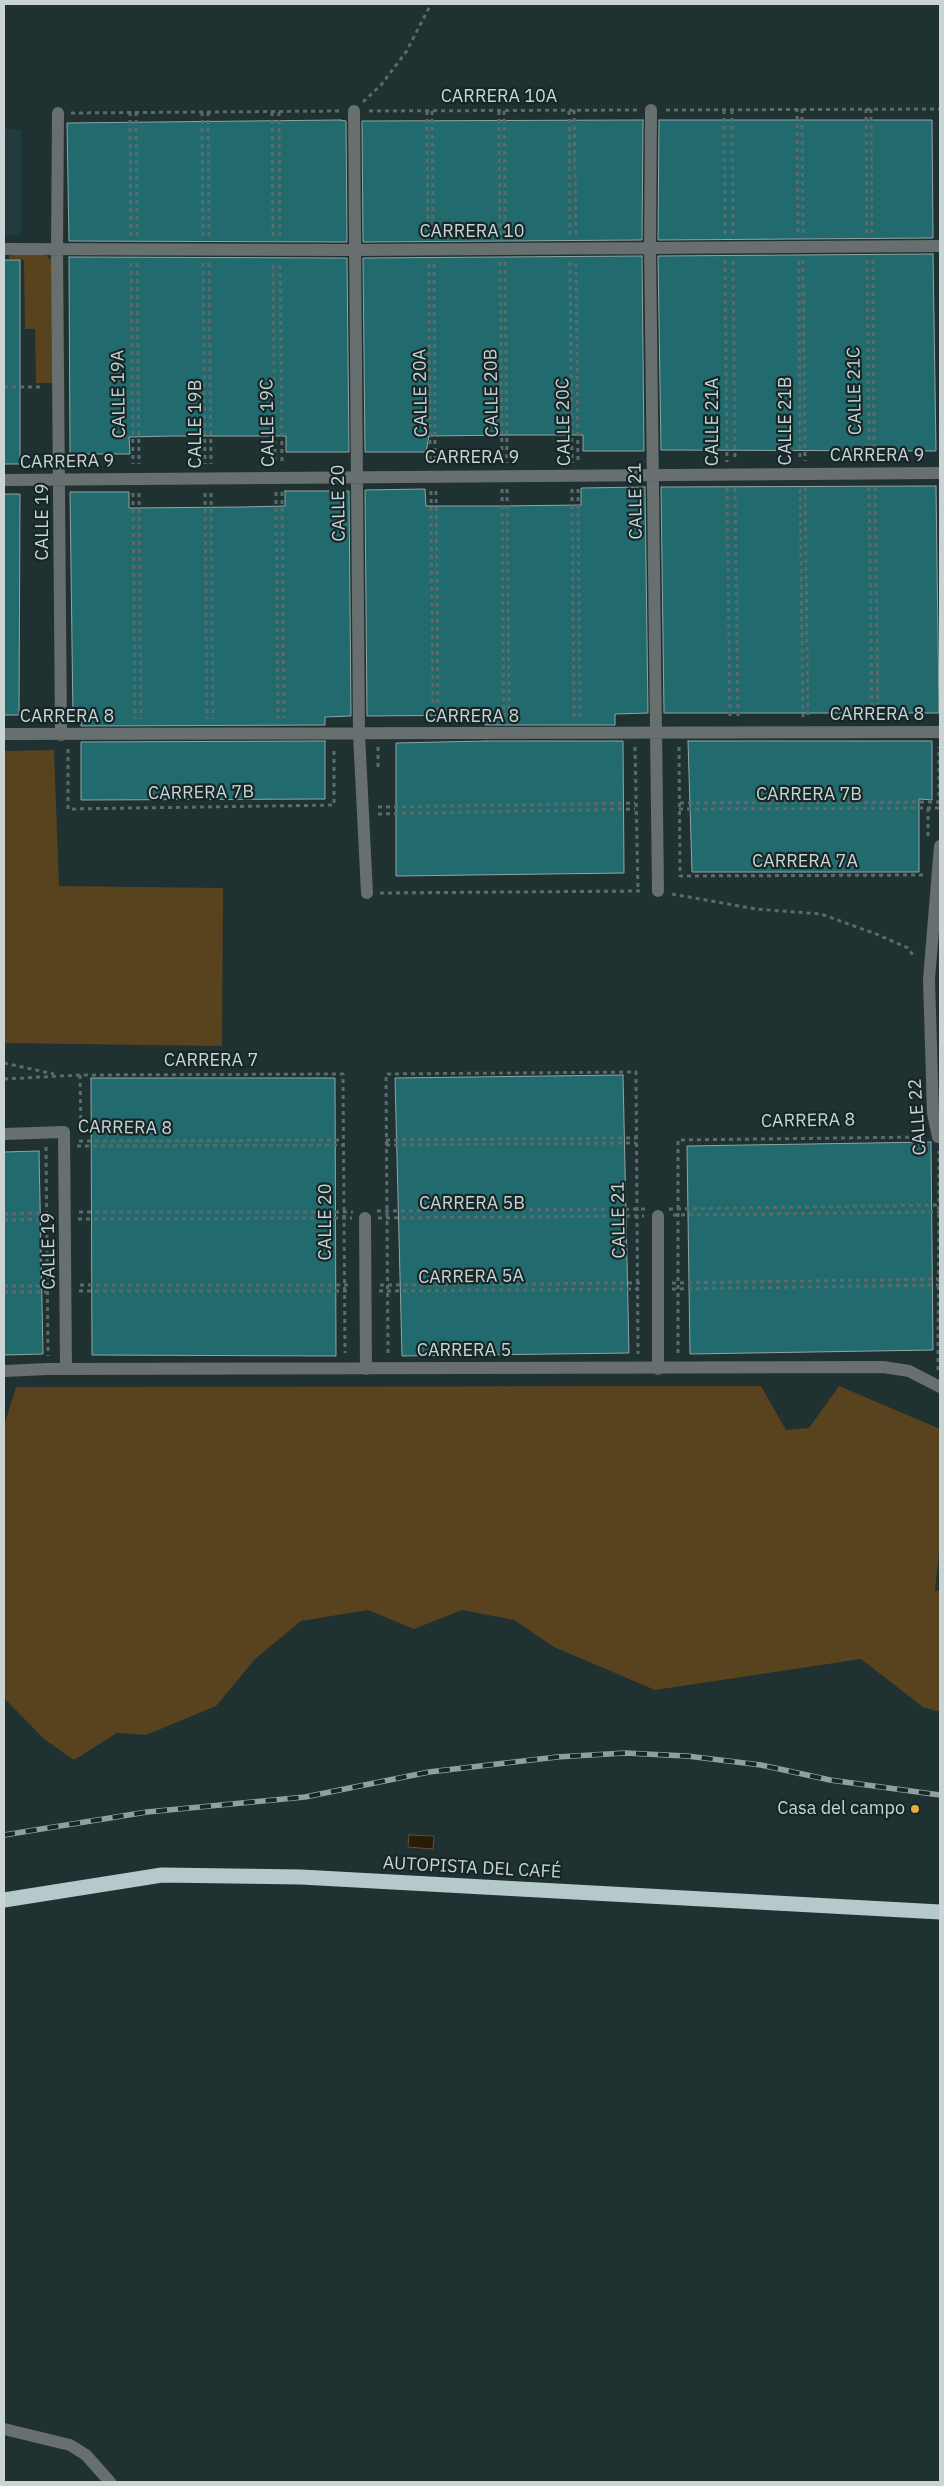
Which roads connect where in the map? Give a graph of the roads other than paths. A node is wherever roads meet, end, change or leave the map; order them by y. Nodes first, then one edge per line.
1 (651, 110) road end
2 (354, 111) road end
3 (58, 113) road end
4 (940, 246) edge
5 (650, 248) junction
6 (4, 249) edge
7 (57, 249) junction
8 (354, 250) junction
9 (940, 473) edge
10 (654, 475) junction
11 (357, 477) junction
12 (4, 480) edge
13 (60, 480) junction
14 (939, 732) edge
15 (656, 733) junction
16 (4, 734) edge
17 (359, 734) junction
18 (60, 736) junction
19 (940, 846) edge
20 (658, 891) dead end
21 (367, 893) dead end
22 (4, 1134) edge
23 (938, 1137) road end
24 (658, 1211) road end
25 (365, 1214) road end
26 (66, 1369) junction
27 (366, 1369) junction
28 (658, 1369) junction
29 (4, 1371) edge
30 (939, 1386) edge
31 (4, 1900) edge
32 (940, 1912) edge
33 (4, 2429) edge
34 (110, 2482) edge

1 - 5 street, CALLE 21
2 - 8 street, CALLE 20
3 - 7 street, CALLE 19
4 - 5 street, CARRERA 10
5 - 8 street, CARRERA 10
5 - 10 street, CALLE 21
6 - 7 street, CARRERA 10
7 - 8 street, CARRERA 10
7 - 13 street, CALLE 19
8 - 11 street, CALLE 20
9 - 10 street, CARRERA 9
10 - 11 street, CARRERA 9
10 - 15 street, CALLE 21
11 - 13 street, CARRERA 9
11 - 17 street, CALLE 20
12 - 13 street, CARRERA 9
13 - 18 street, CALLE 19
14 - 15 street, CARRERA 8
15 - 17 street, CARRERA 8
15 - 20 street, CALLE 21
16 - 18 street, CARRERA 8
17 - 18 street, CARRERA 8
17 - 21 street, CALLE 20
19 - 23 street, CALLE 22
22 - 26 street, CALLE 19
24 - 28 street
25 - 27 street
26 - 27 street, CARRERA 5
26 - 29 street, CARRERA 5
27 - 28 street, CARRERA 5
28 - 30 street, CARRERA 5
31 - 32 highway, AUTOPISTA DEL CAFÉ
33 - 34 street

